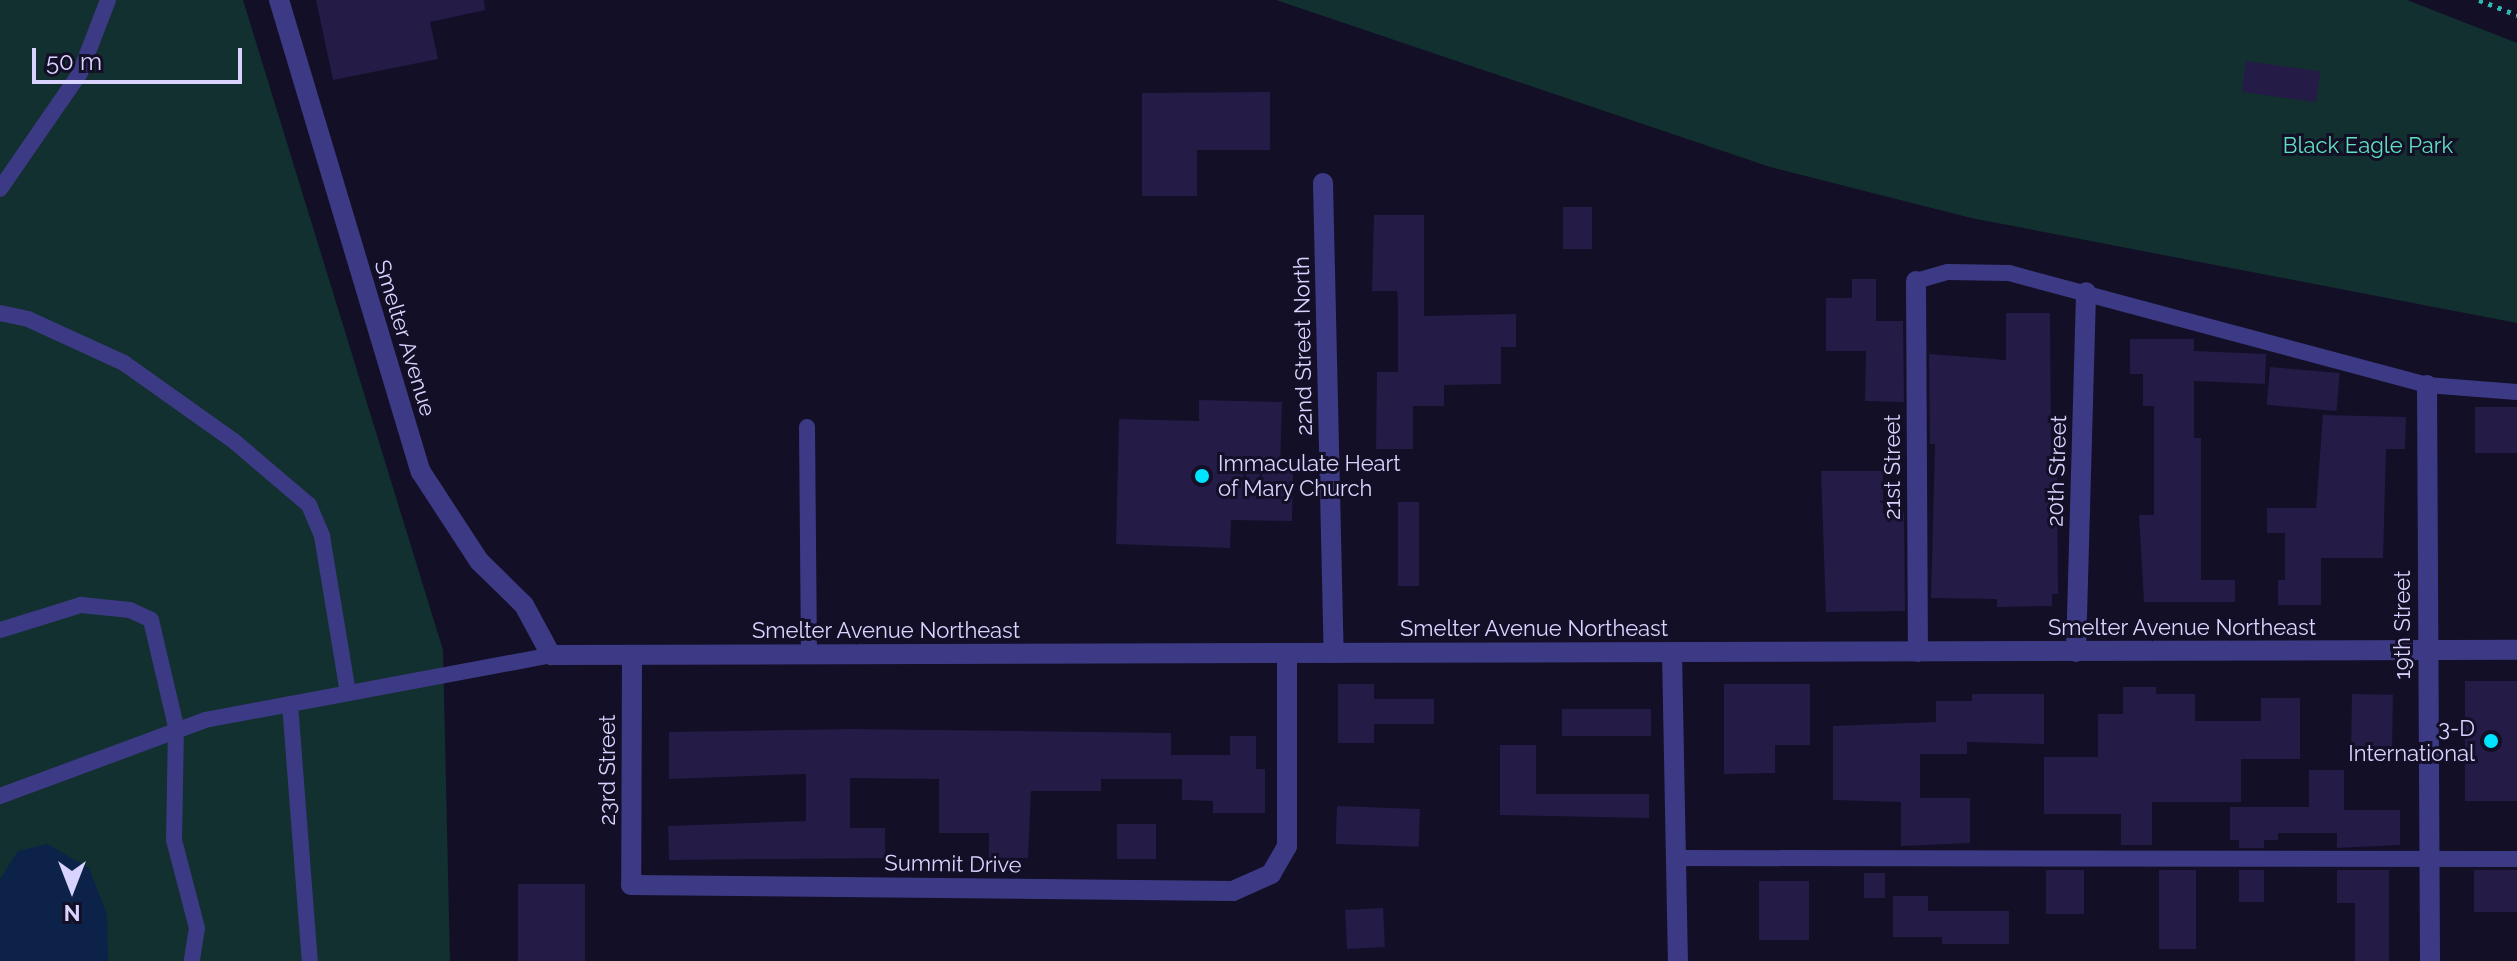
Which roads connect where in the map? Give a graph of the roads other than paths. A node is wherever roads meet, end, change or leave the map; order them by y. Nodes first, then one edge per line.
1 (108, 0) edge
2 (279, 0) edge
3 (1323, 183) dead end
4 (0, 189) edge
5 (1916, 281) joint
6 (2086, 292) junction
7 (0, 313) edge
8 (2427, 385) junction
9 (2517, 392) edge
10 (807, 427) dead end
11 (0, 630) edge
12 (2517, 650) edge
13 (1918, 652) junction
14 (2076, 652) junction
15 (2427, 652) junction
16 (1334, 653) junction
17 (1672, 653) junction
18 (551, 655) junction
19 (632, 655) junction
20 (809, 655) junction
21 (1287, 655) junction
22 (348, 693) junction
23 (290, 704) junction
24 (176, 727) junction
25 (0, 796) edge
26 (1676, 858) junction
27 (2517, 859) edge
28 (2429, 860) junction
29 (631, 885) joint
30 (192, 961) edge
31 (310, 961) edge
32 (1678, 961) edge
33 (2430, 961) edge

1 - 4 lane
2 - 18 street, Smelter Avenue
3 - 16 street, 22nd Street North
5 - 6 lane
5 - 13 street, 21st Street
6 - 8 lane
6 - 14 street, 20th Street
7 - 22 lane
8 - 9 lane
8 - 15 street, 19th Street
10 - 20 lane
11 - 24 lane
12 - 15 street, Smelter Avenue Northeast
13 - 14 street, Smelter Avenue Northeast
13 - 17 street, Smelter Avenue Northeast
14 - 15 street, Smelter Avenue Northeast
15 - 28 street, 19th Street
16 - 17 street, Smelter Avenue Northeast
16 - 21 street, Smelter Avenue Northeast
17 - 26 street
18 - 19 street, Smelter Avenue Northeast
18 - 22 lane
19 - 20 street, Smelter Avenue Northeast
19 - 29 street, 23rd Street
20 - 21 street, Smelter Avenue Northeast
21 - 29 street, Summit Drive
22 - 23 lane
23 - 24 lane
23 - 31 lane
24 - 25 lane
24 - 30 lane
26 - 28 lane
26 - 32 street
27 - 28 lane
28 - 33 street, 19th Street

